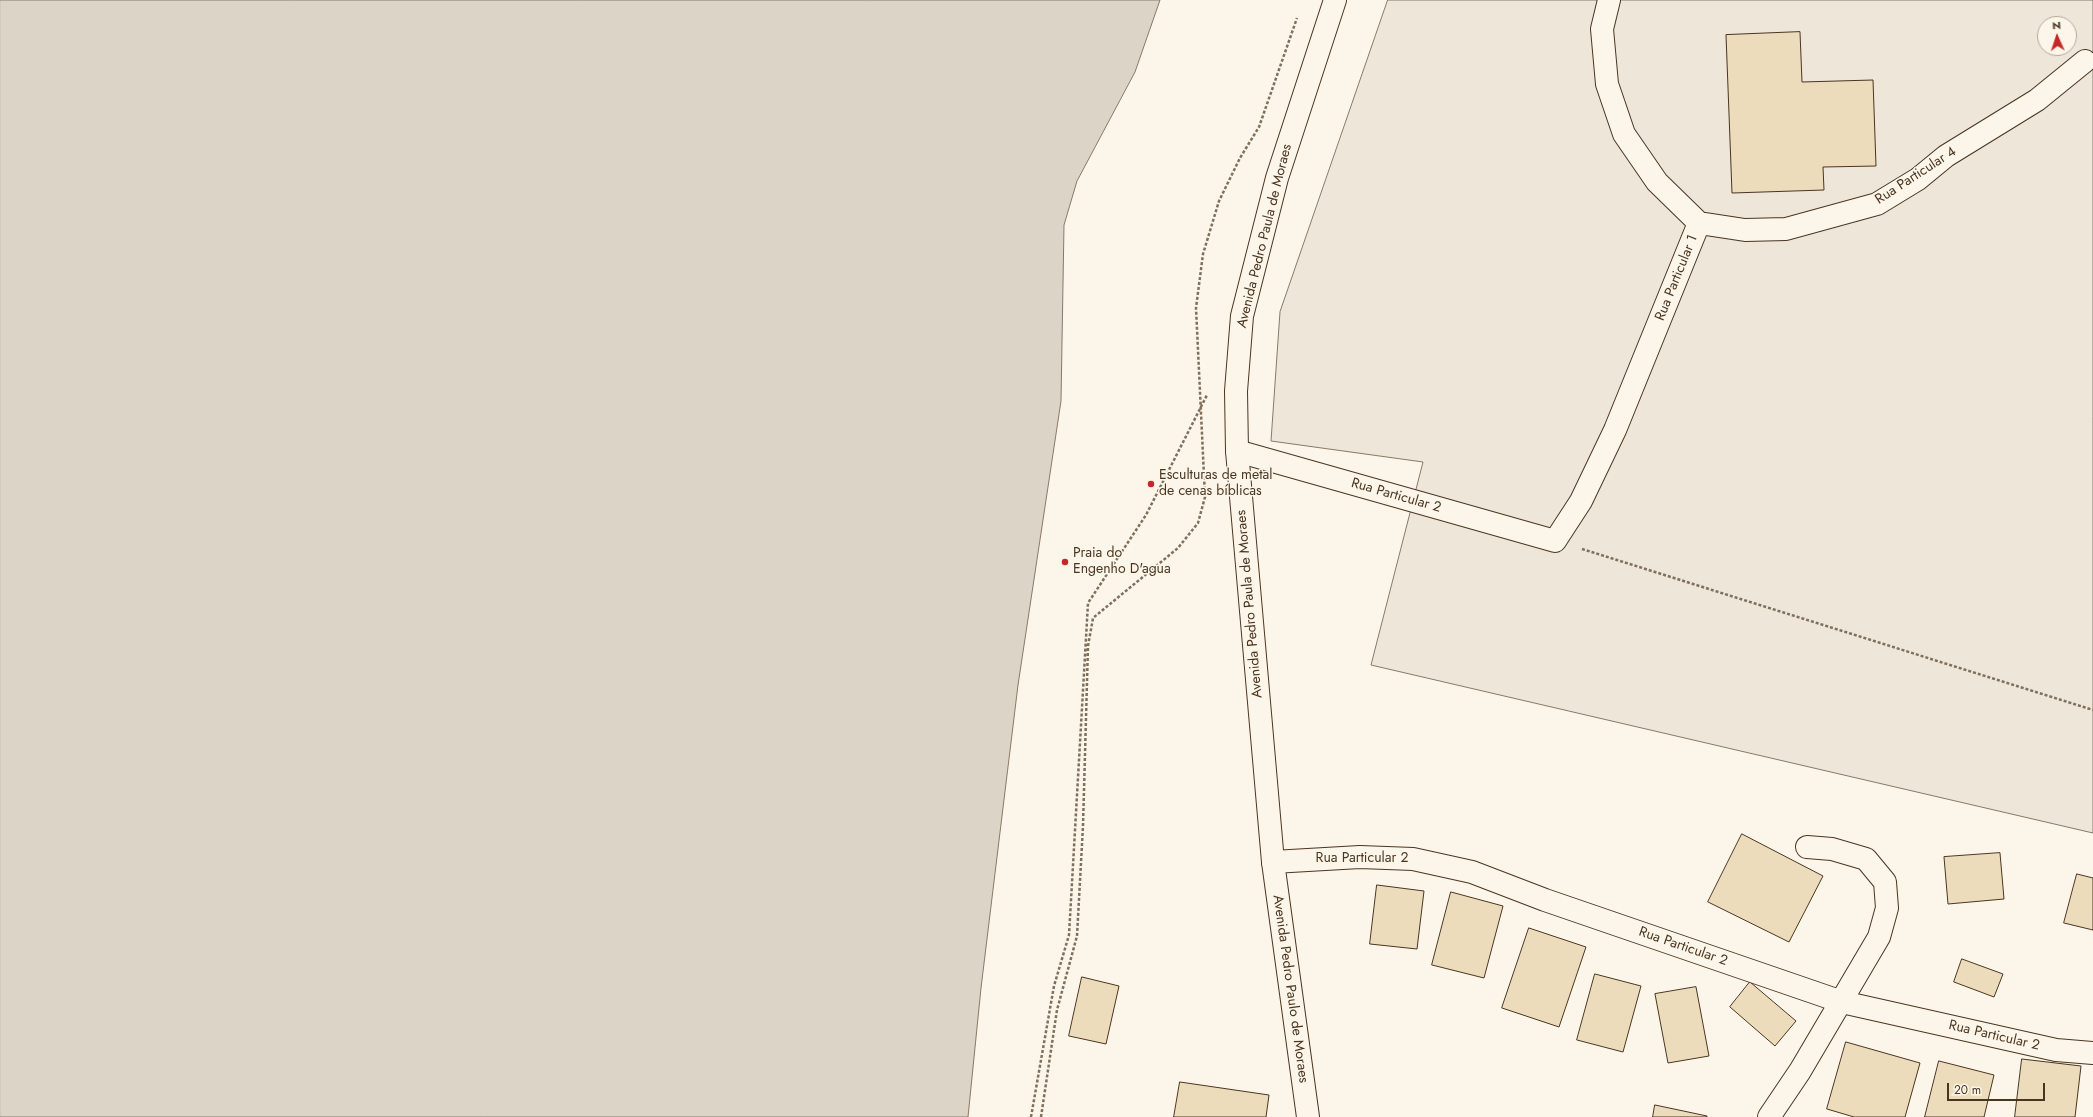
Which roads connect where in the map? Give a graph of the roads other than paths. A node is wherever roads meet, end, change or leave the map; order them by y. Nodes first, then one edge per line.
1 (1335, 0) edge
2 (1609, 0) edge
3 (2085, 60) dead end
4 (1699, 223) junction
5 (1237, 451) junction
6 (1555, 541) joint
7 (1807, 847) dead end
8 (1273, 862) junction
9 (1842, 1002) junction
10 (2093, 1053) edge
11 (1308, 1117) edge
12 (1769, 1117) edge

1 - 5 street, Avenida Pedro Paula de Moraes
2 - 4 street, Rua Particular 1
3 - 4 street, Rua Particular 4
4 - 6 street, Rua Particular 1
5 - 6 street, Rua Particular 2
5 - 8 street, Avenida Pedro Paula de Moraes
7 - 9 street
8 - 9 street, Rua Particular 2
8 - 11 street, Avenida Pedro Paulo de Moraes
9 - 10 street, Rua Particular 2
9 - 12 street

